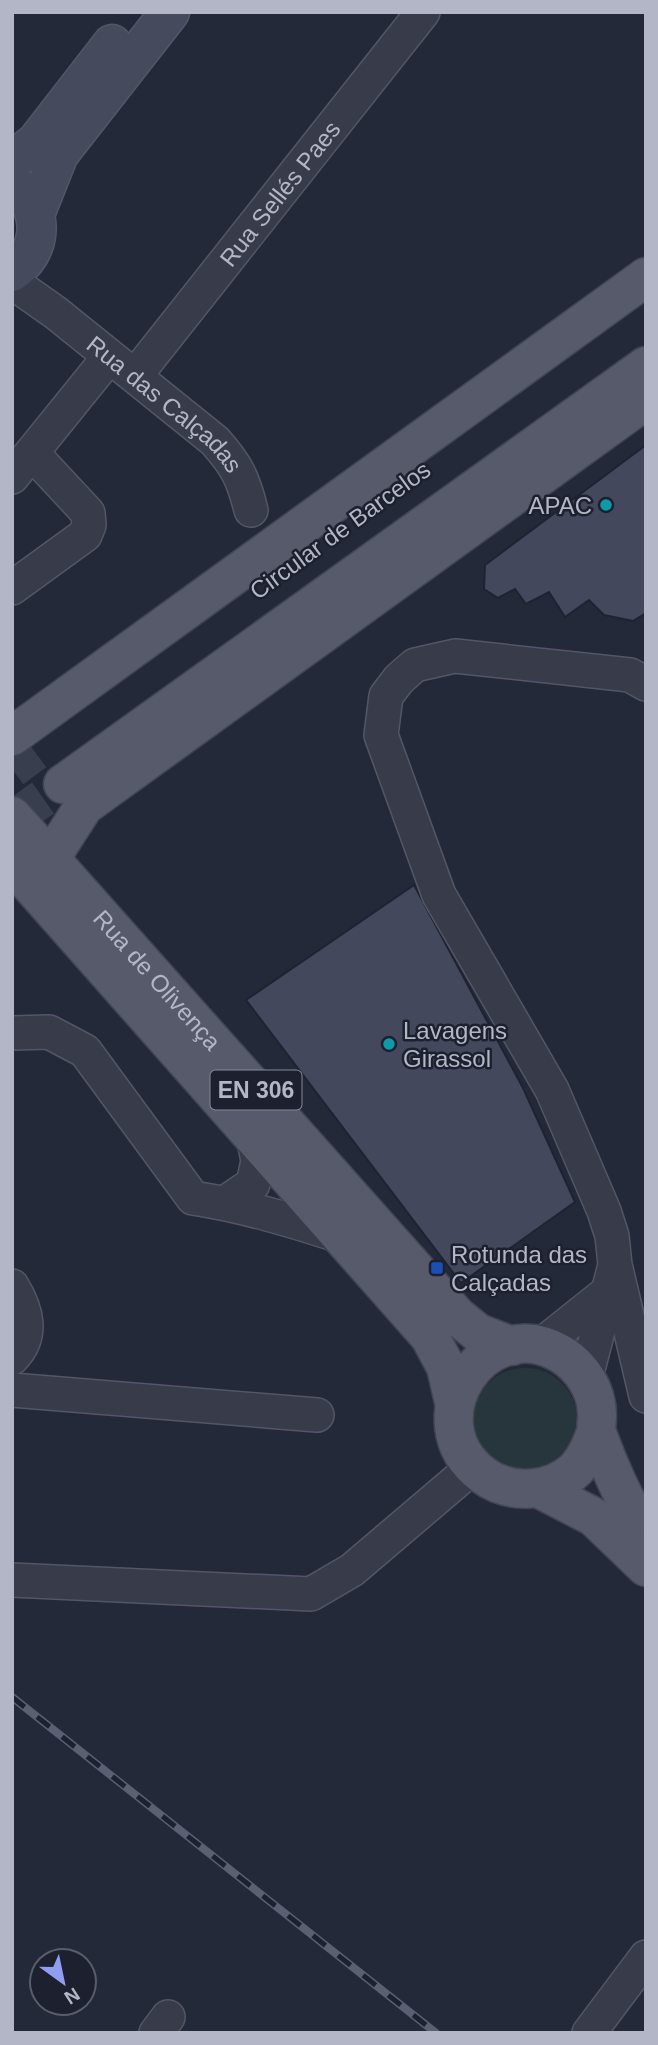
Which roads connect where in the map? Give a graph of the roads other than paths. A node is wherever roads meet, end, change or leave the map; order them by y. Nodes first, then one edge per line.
1 (138, 12) edge
2 (170, 12) edge
3 (423, 12) edge
4 (12, 161) edge
5 (24, 198) edge
6 (22, 261) edge
7 (646, 277) edge
8 (12, 282) edge
9 (646, 308) edge
10 (57, 313) junction
11 (122, 366) junction
12 (646, 366) edge
13 (646, 400) edge
14 (23, 465) edge
15 (251, 510) dead end
16 (12, 588) edge
17 (646, 684) edge
18 (24, 744) edge
19 (63, 784) tunnel mouth
20 (12, 816) edge
21 (23, 865) edge
22 (12, 1033) edge
23 (253, 1135) junction
24 (225, 1203) junction
25 (343, 1237) junction
26 (612, 1278) junction
27 (12, 1286) edge
28 (526, 1346) junction
29 (12, 1358) edge
30 (586, 1377) junction
31 (12, 1390) edge
32 (646, 1396) edge
33 (454, 1402) junction
34 (317, 1415) dead end
35 (596, 1432) junction
36 (472, 1467) junction
37 (538, 1488) junction
38 (646, 1536) edge
39 (646, 1567) edge
40 (12, 1580) edge
41 (646, 1957) edge
42 (589, 2033) edge

1 - 4 street
2 - 5 street
3 - 11 street, Rua Sellés Paes
5 - 6 street
6 - 10 street
7 - 18 main road
8 - 10 street, Rua das Calçadas
9 - 18 main road, Circular de Barcelos
10 - 11 street, Rua das Calçadas
11 - 14 street, Rua Sellés Paes
11 - 15 street, Rua das Calçadas
12 - 19 main road, Circular de Barcelos
13 - 21 main road
14 - 16 street
17 - 26 street
20 - 21 main road, Rua de Olivença / EN 306
21 - 23 main road, Rua de Olivença / EN 306
21 - 28 main road, Rua de Olivença / EN 306
22 - 24 street
23 - 24 street
23 - 25 main road, Rua de Olivença / EN 306
24 - 25 street
25 - 33 main road, Rua de Olivença / EN 306
26 - 28 street
26 - 30 street
26 - 32 street
27 - 29 street
28 - 30 main road, EN 306
28 - 33 main road
30 - 35 main road
31 - 34 street
33 - 36 main road, EN 306
35 - 37 main road
35 - 38 main road
36 - 37 main road
36 - 40 street
37 - 39 main road
41 - 42 street

